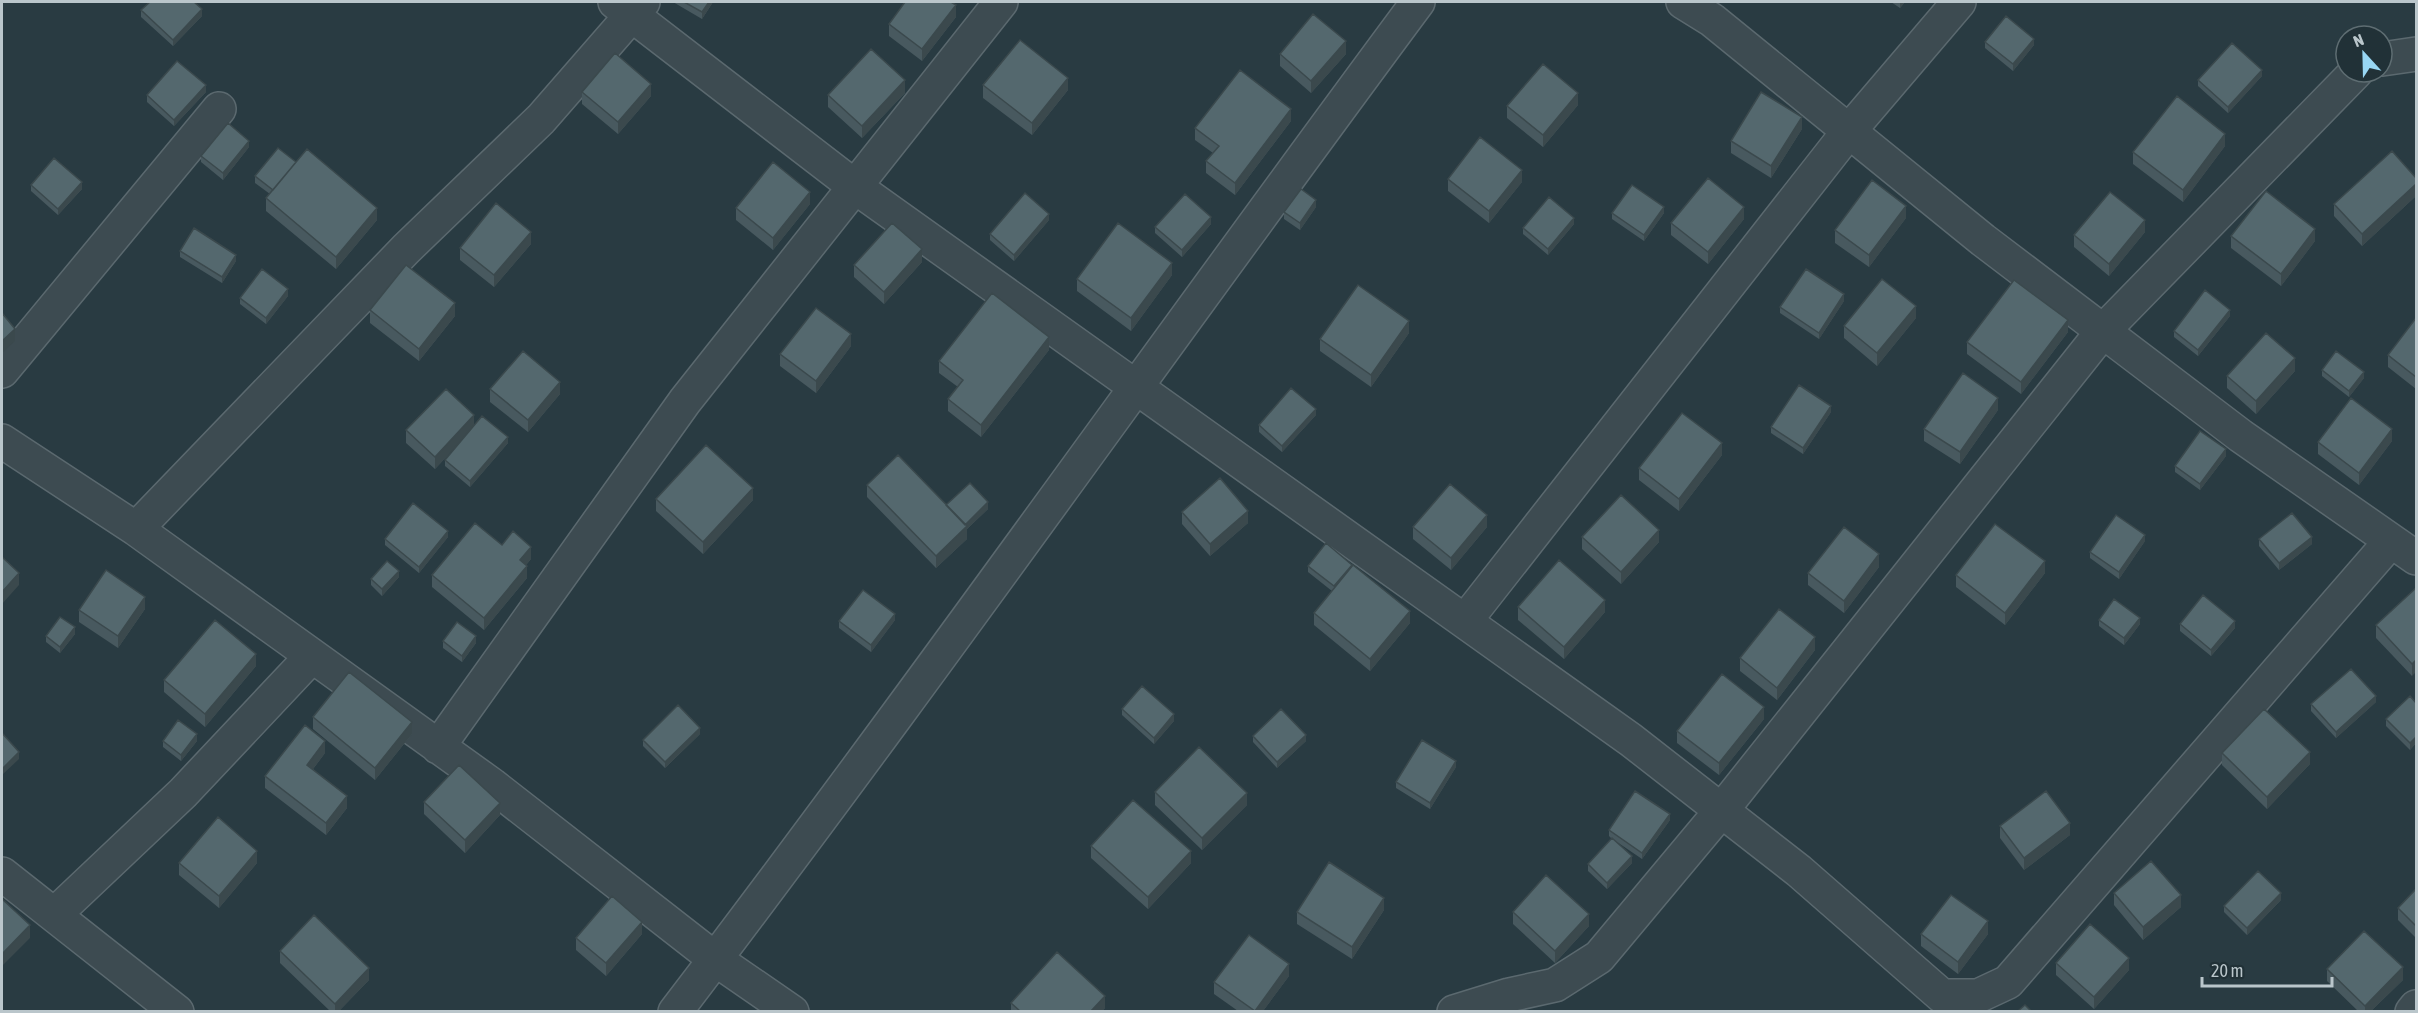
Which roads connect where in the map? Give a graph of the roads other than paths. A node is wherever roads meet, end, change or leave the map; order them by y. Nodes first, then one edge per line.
1 (1000, 2) edge
2 (1418, 2) edge
3 (1683, 2) edge
4 (1959, 2) edge
5 (630, 6) edge
6 (2416, 54) edge
7 (2394, 57) edge
8 (2344, 84) edge
9 (219, 109) dead end
10 (1849, 130) junction
11 (854, 186) junction
12 (2103, 331) junction
13 (2, 371) edge
14 (1136, 387) junction
15 (2, 441) edge
16 (136, 529) junction
17 (2404, 550) edge
18 (1465, 621) junction
19 (312, 656) junction
20 (438, 747) junction
21 (1721, 811) junction
22 (2, 874) edge
23 (54, 915) junction
24 (715, 959) junction
25 (2416, 1007) edge
26 (177, 1011) edge
27 (675, 1011) edge
28 (792, 1011) edge
29 (1454, 1011) edge
30 (2412, 1011) edge

1 - 11 street
2 - 14 street
3 - 10 street
4 - 10 street
5 - 11 street
5 - 16 street
6 - 7 street
8 - 12 street
9 - 13 street
10 - 12 street
10 - 18 street
11 - 14 street
11 - 20 street
12 - 17 street
12 - 21 street
14 - 18 street
14 - 24 street
15 - 16 street
16 - 19 street
17 - 21 street
18 - 21 street
19 - 20 street
19 - 23 street
20 - 24 street
21 - 29 street
22 - 23 street
23 - 26 street
24 - 27 street
24 - 28 street
25 - 30 street

